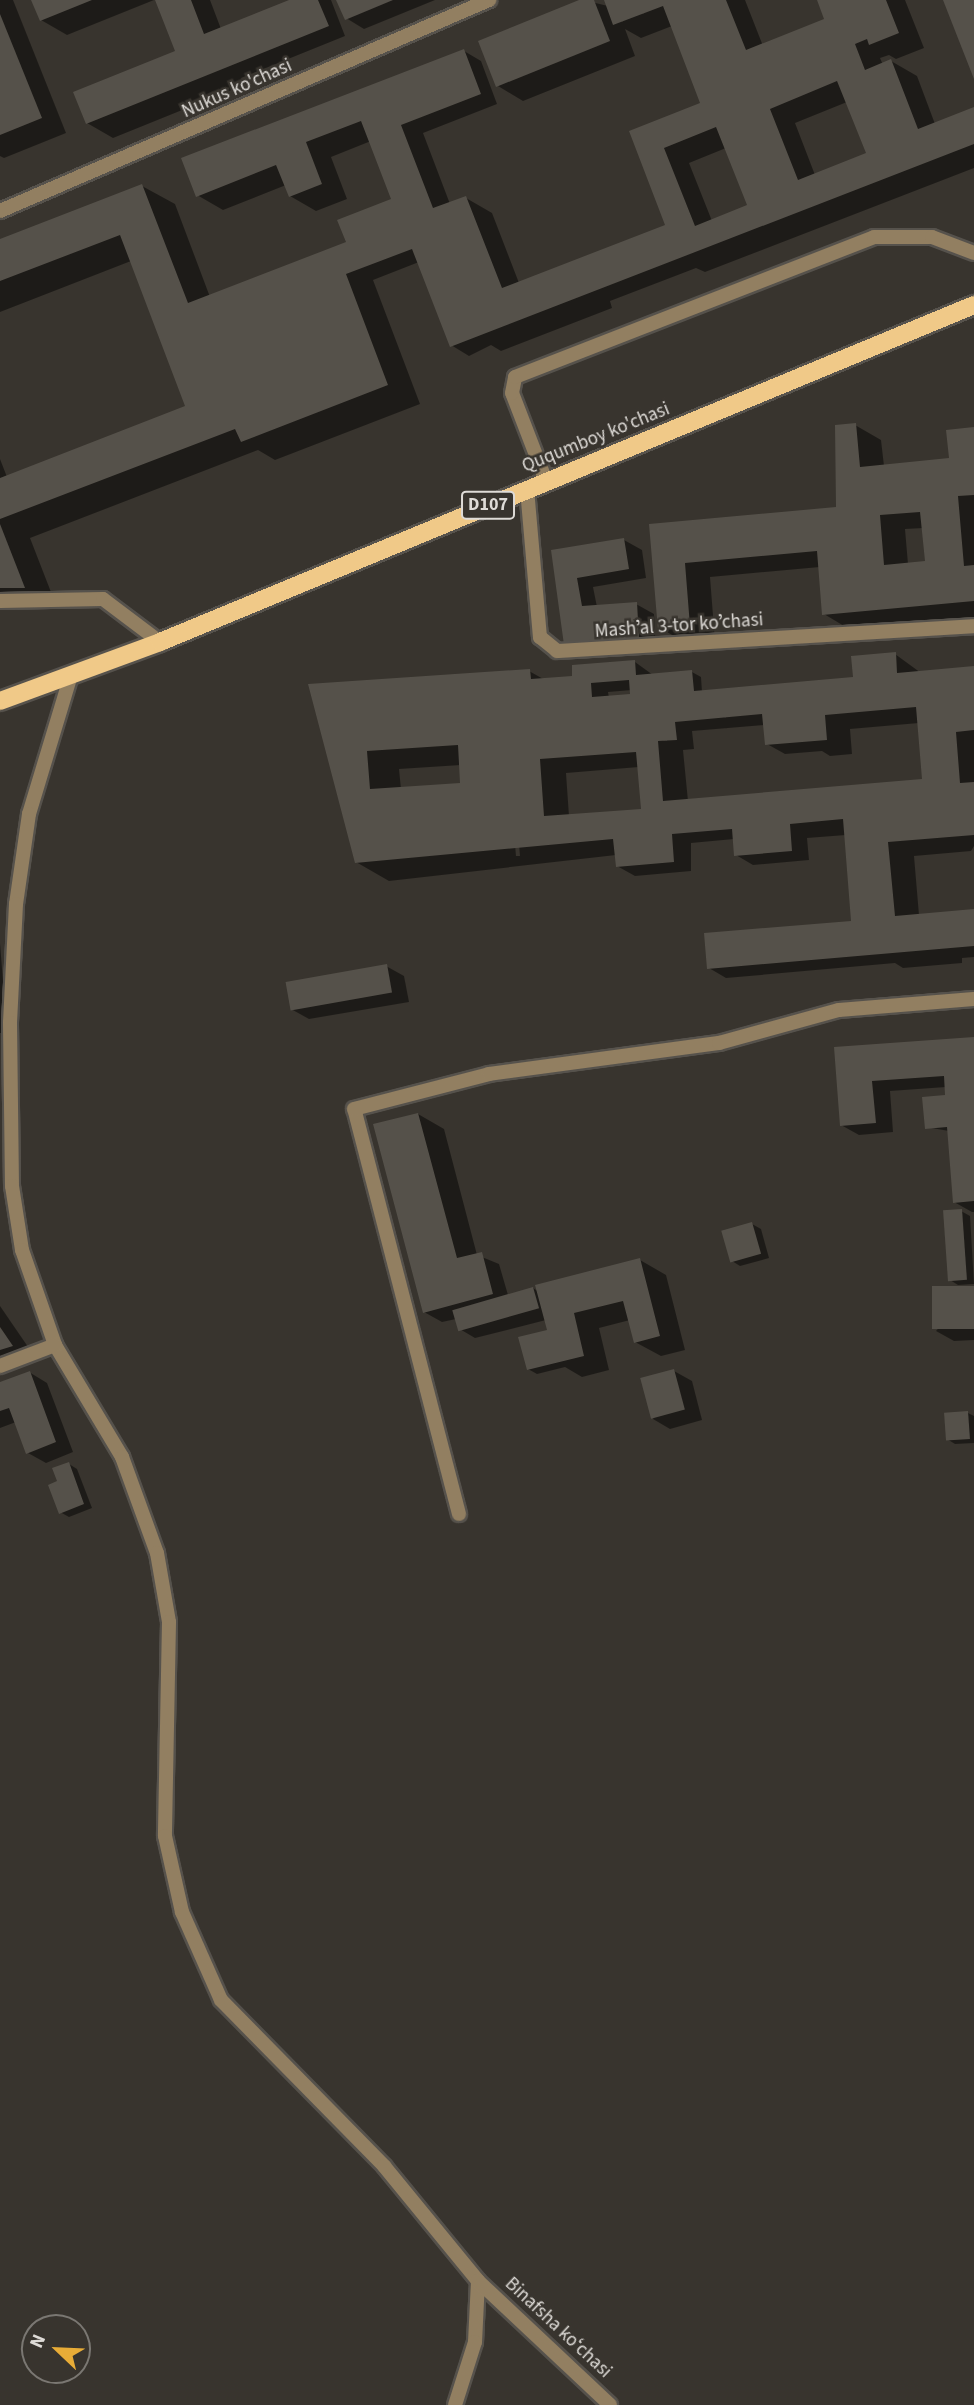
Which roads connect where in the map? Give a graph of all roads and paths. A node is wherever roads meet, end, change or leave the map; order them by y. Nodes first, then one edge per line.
1 (489, 0) edge
2 (0, 211) edge
3 (974, 253) edge
4 (974, 305) edge
5 (546, 481) junction
6 (527, 489) junction
7 (0, 601) edge
8 (974, 626) edge
9 (160, 642) junction
10 (71, 675) junction
11 (0, 701) edge
12 (974, 999) edge
13 (55, 1345) junction
14 (0, 1366) edge
15 (459, 1514) dead end
16 (478, 2280) junction
17 (454, 2405) edge
18 (610, 2405) edge

1 - 2 street, Nukus ko'chasi
3 - 5 street
4 - 5 main road, Ququmboy ko'chasi / D107
5 - 6 main road, Ququmboy ko'chasi / D107
6 - 8 street, Mashʼal 3-tor koʼchasi
6 - 9 main road, Ququmboy ko'chasi / D107
7 - 9 street
9 - 10 main road, Ququmboy ko'chasi / D107
10 - 11 main road, Ququmboy ko'chasi / D107
10 - 13 street, Binafsha koʻchasi
12 - 15 street
13 - 14 street
13 - 16 street, Binafsha koʻchasi
16 - 17 street
16 - 18 street, Binafsha koʻchasi

